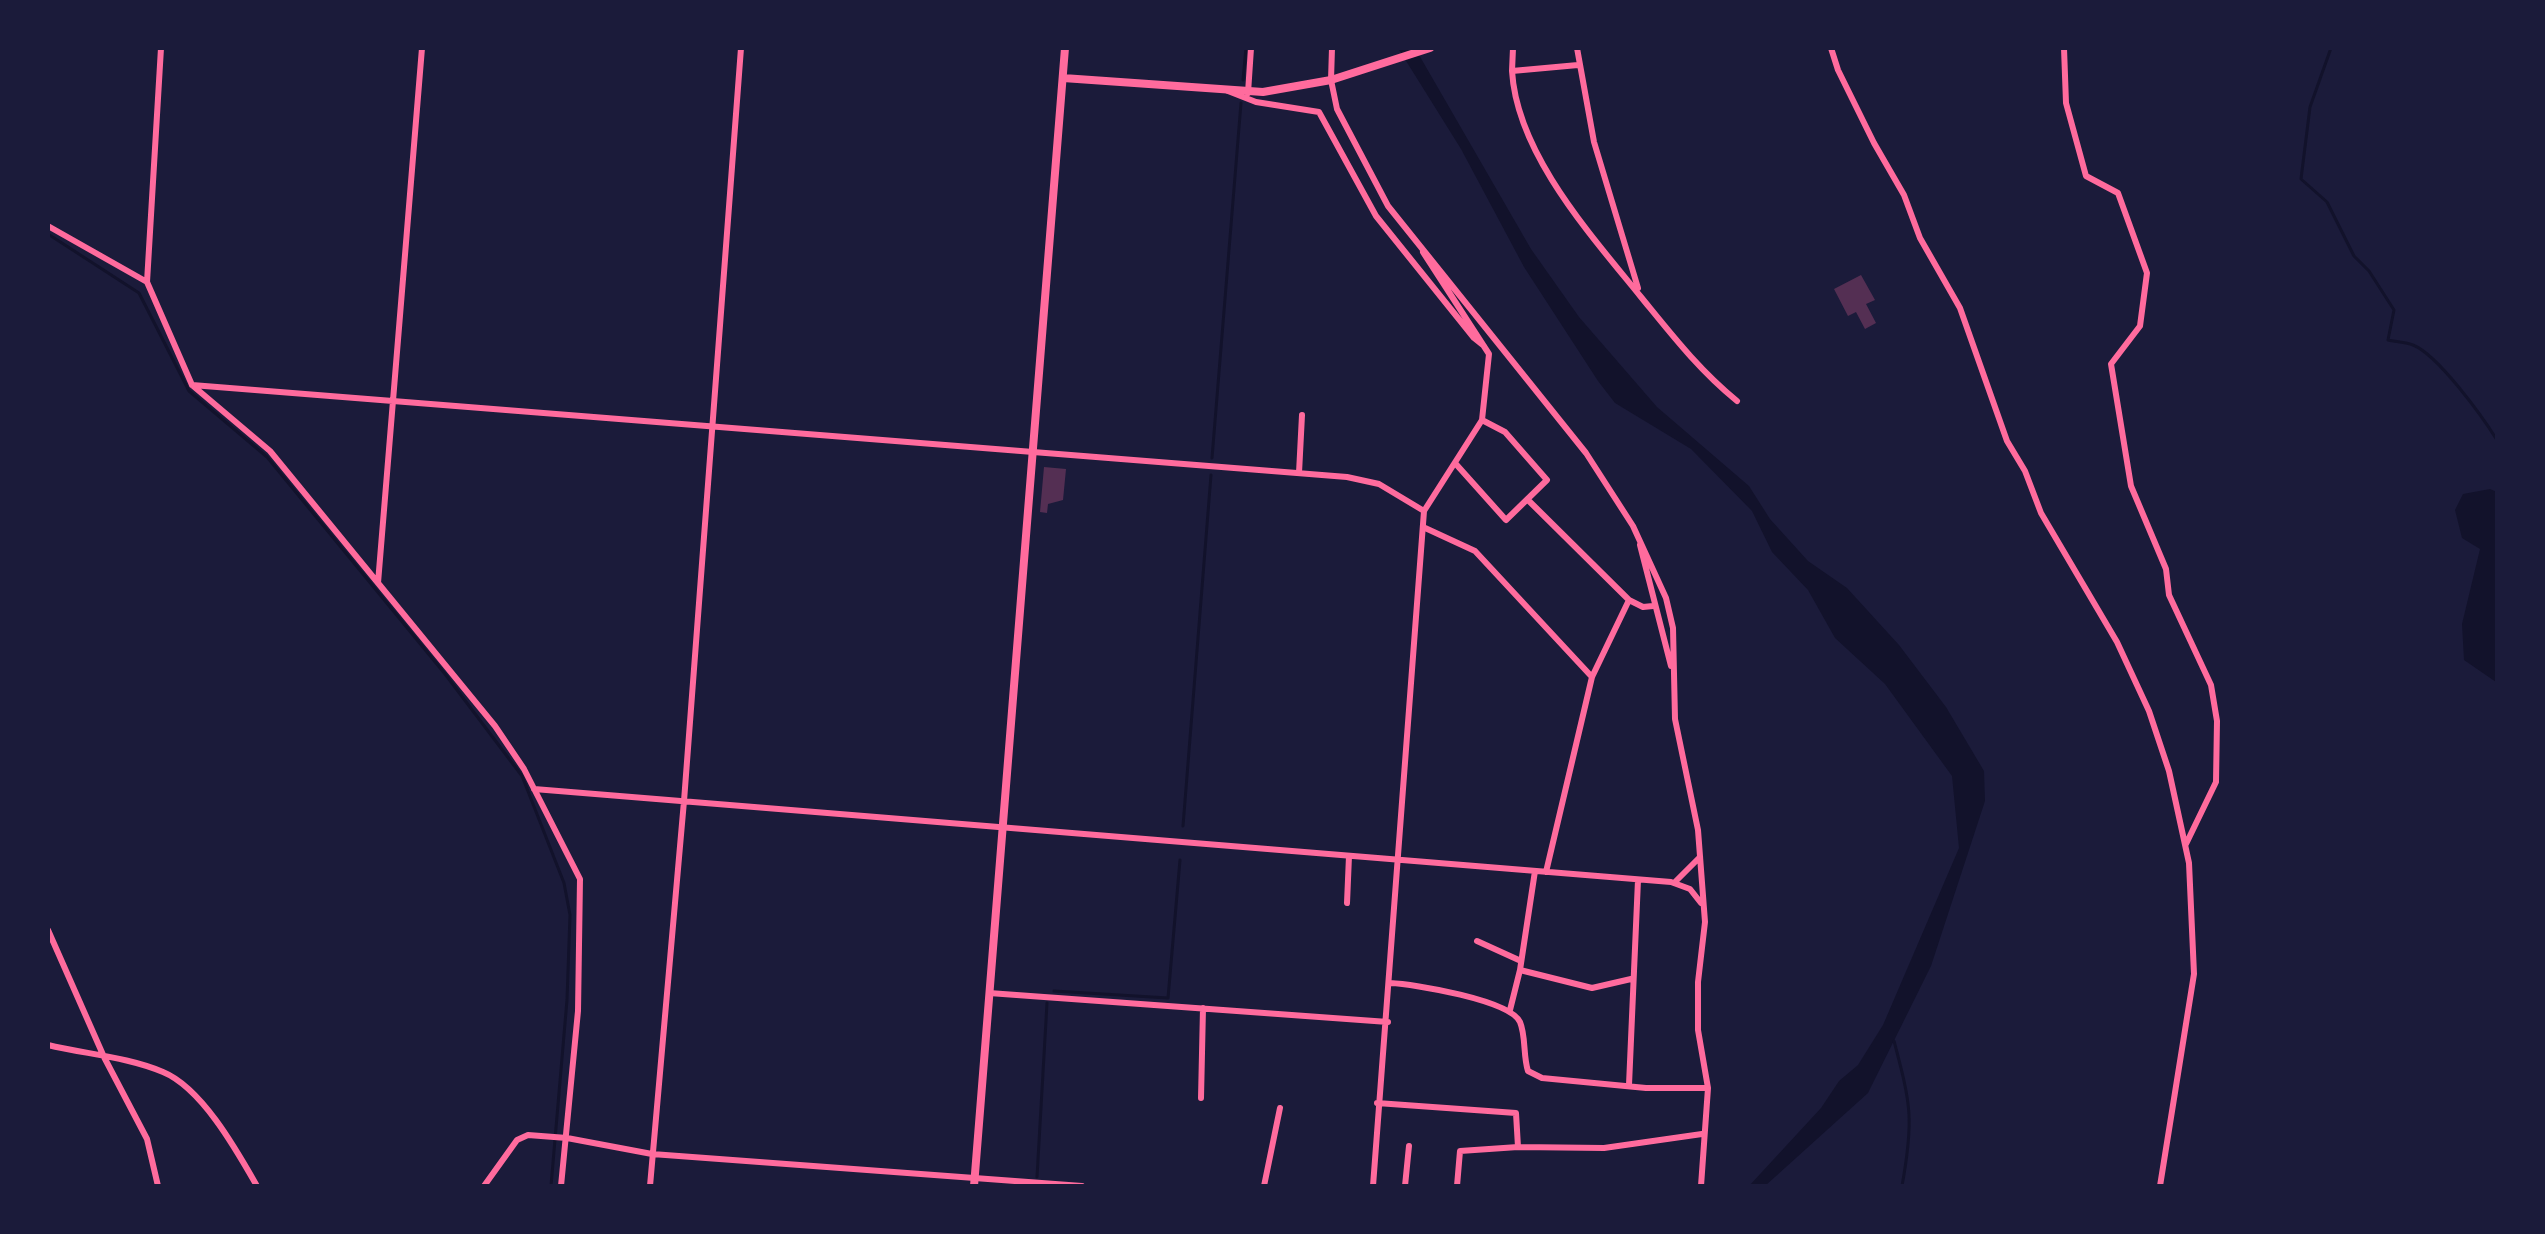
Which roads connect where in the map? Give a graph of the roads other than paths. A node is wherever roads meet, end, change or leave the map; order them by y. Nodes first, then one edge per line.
1 (161, 48) edge
2 (422, 48) edge
3 (741, 48) edge
4 (1065, 48) edge
5 (1251, 48) edge
6 (1332, 48) edge
7 (1430, 48) edge
8 (1513, 48) edge
9 (1577, 48) edge
10 (1831, 48) edge
11 (2064, 48) edge
12 (1578, 65) junction
13 (1512, 71) junction
14 (1063, 78) junction
15 (1334, 79) junction
16 (1228, 91) junction
17 (1248, 93) junction
18 (48, 226) edge
19 (1416, 239) junction
20 (147, 282) junction
21 (1641, 297) junction
22 (1484, 346) junction
23 (192, 385) junction
24 (1737, 401) dead end
25 (394, 403) junction
26 (1302, 415) dead end
27 (1482, 420) junction
28 (711, 426) junction
29 (1033, 452) junction
30 (1455, 463) junction
31 (1299, 473) junction
32 (1528, 500) junction
33 (1424, 511) junction
34 (1423, 527) junction
35 (1638, 536) junction
36 (378, 583) junction
37 (1629, 600) junction
38 (1653, 606) junction
39 (1592, 677) junction
40 (1674, 677) junction
41 (534, 789) junction
42 (684, 801) junction
43 (1002, 827) junction
44 (2186, 844) junction
45 (1349, 856) junction
46 (1700, 857) junction
47 (1399, 860) junction
48 (1535, 871) junction
49 (1546, 872) junction
50 (1638, 880) junction
51 (1674, 883) junction
52 (1347, 903) dead end
53 (1701, 903) junction
54 (48, 930) edge
55 (1477, 941) dead end
56 (1521, 961) junction
57 (1520, 970) junction
58 (1631, 979) junction
59 (1390, 983) junction
60 (989, 993) junction
61 (1203, 1008) junction
62 (1510, 1010) junction
63 (1388, 1022) junction
64 (48, 1045) edge
65 (104, 1057) junction
66 (1629, 1085) junction
67 (1708, 1088) junction
68 (1201, 1098) dead end
69 (1377, 1103) junction
70 (1280, 1108) dead end
71 (1702, 1134) junction
72 (567, 1138) junction
73 (1409, 1146) dead end
74 (1518, 1147) junction
75 (652, 1154) junction
76 (974, 1183) edge
77 (158, 1186) edge
78 (257, 1186) edge
79 (484, 1186) edge
80 (561, 1186) edge
81 (650, 1186) edge
82 (1082, 1186) edge
83 (1264, 1186) edge
84 (1373, 1186) edge
85 (1405, 1186) edge
86 (1457, 1186) edge
87 (1701, 1186) edge
88 (2160, 1186) edge

1 - 20 street
2 - 25 street
3 - 28 street
4 - 14 street
5 - 17 street
6 - 15 street
7 - 15 street
8 - 13 street
9 - 12 street
10 - 44 street
11 - 44 street
12 - 13 street
12 - 21 street
13 - 21 street
14 - 16 street
14 - 29 street
15 - 17 street
15 - 19 street
16 - 17 street
16 - 22 street
18 - 20 street
19 - 22 street
19 - 35 street
20 - 23 street
21 - 24 street
22 - 27 street
23 - 25 street
23 - 36 street
25 - 28 street
25 - 36 street
26 - 31 street
27 - 30 street
27 - 32 street
28 - 29 street
28 - 42 street
29 - 31 street
29 - 43 street
30 - 32 street
30 - 33 street
31 - 33 street
32 - 37 street
33 - 34 street
34 - 39 street
34 - 47 street
35 - 38 street
35 - 40 street
36 - 41 street
37 - 38 street
37 - 39 street
38 - 40 street
39 - 49 street
40 - 46 street
41 - 42 street
41 - 72 street
42 - 43 street
42 - 75 street
43 - 45 street
43 - 60 street
44 - 88 street
45 - 47 street
45 - 52 street
46 - 51 street
46 - 53 street
47 - 48 street
47 - 59 street
48 - 49 street
48 - 56 street
49 - 50 street
50 - 51 street
50 - 58 street
51 - 53 street
53 - 67 street
54 - 65 street
55 - 56 street
56 - 57 street
57 - 58 street
57 - 62 street
58 - 66 street
59 - 62 street
59 - 63 street
60 - 61 street
60 - 76 street
61 - 63 street
61 - 68 street
62 - 66 street
63 - 69 street
64 - 65 street
65 - 77 street
65 - 78 street
66 - 67 street
67 - 71 street
69 - 74 street
69 - 84 street
70 - 83 street
71 - 74 street
71 - 87 street
72 - 75 street
72 - 79 street
72 - 80 street
73 - 85 street
74 - 86 street
75 - 76 street
75 - 81 street
76 - 82 street

